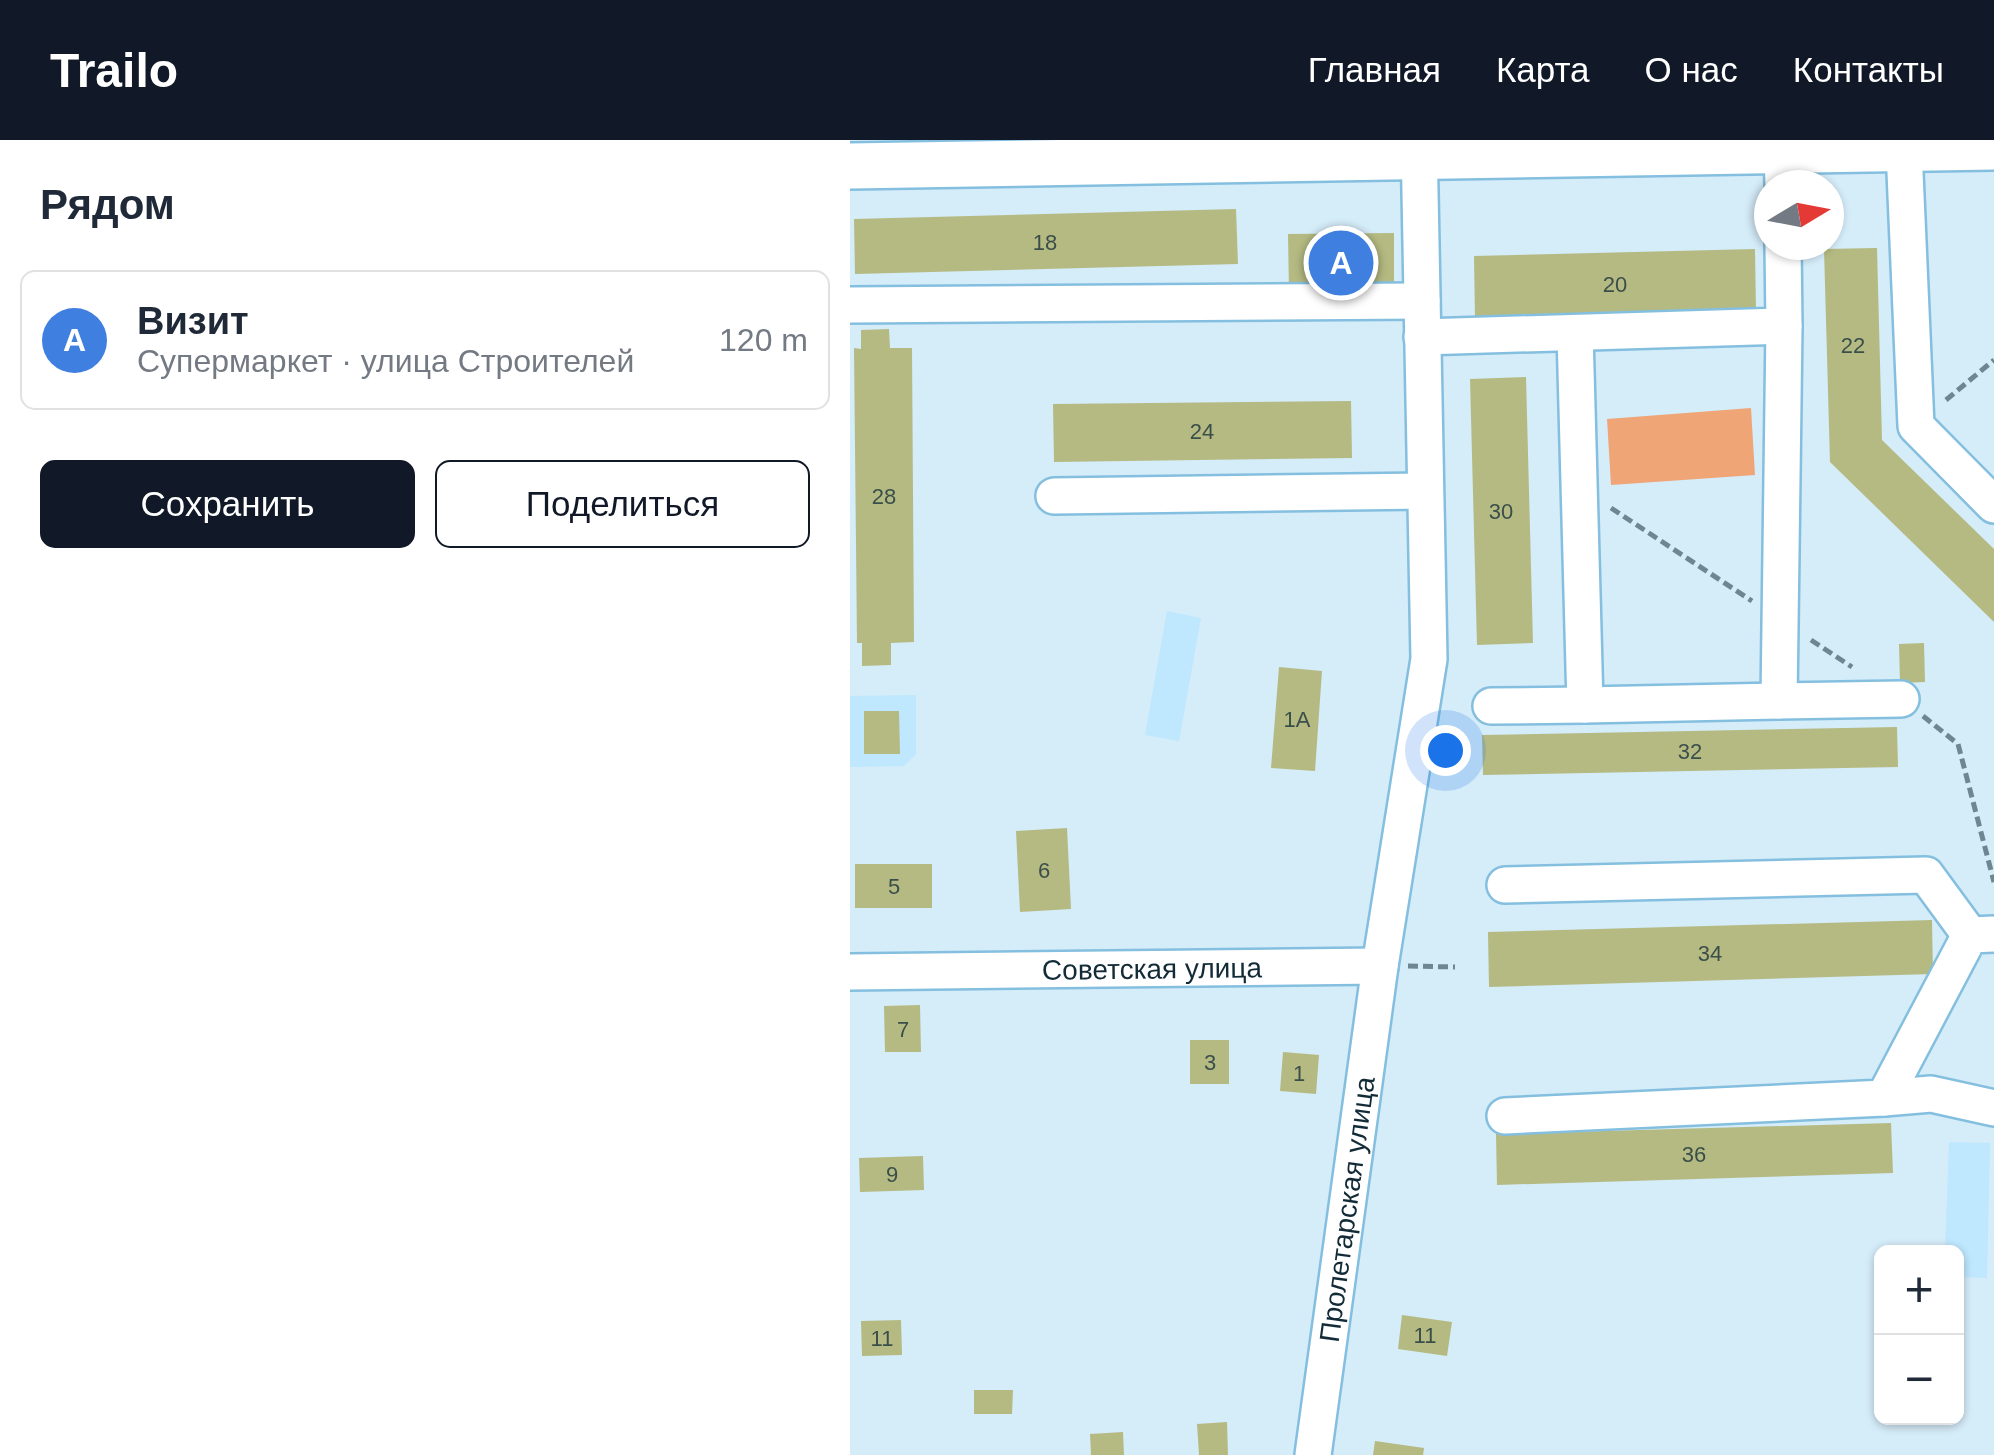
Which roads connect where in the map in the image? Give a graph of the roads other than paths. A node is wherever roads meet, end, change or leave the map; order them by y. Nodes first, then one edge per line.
1 (1916, 146) edge
2 (1549, 147) edge
3 (1994, 147) edge
4 (1419, 148) edge
5 (850, 166) edge
6 (1782, 168) edge
7 (1783, 260) edge
8 (1422, 301) junction
9 (850, 306) edge
10 (1784, 326) junction
11 (1575, 332) junction
12 (1422, 337) junction
13 (1425, 491) junction
14 (1054, 496) dead end
15 (1994, 505) edge
16 (1901, 700) road end
17 (1779, 702) junction
18 (1585, 705) junction
19 (1490, 706) dead end
20 (1504, 885) dead end
21 (1982, 934) edge
22 (1380, 966) junction
23 (850, 972) edge
24 (1884, 1098) junction
25 (1994, 1108) edge
26 (1505, 1116) dead end
27 (1313, 1455) edge

1 - 3 main road
1 - 6 main road
1 - 15 street
2 - 4 main road
2 - 6 main road
4 - 5 main road
4 - 8 street, Пролетарская улица
7 - 10 street
8 - 9 street
8 - 12 street, Пролетарская улица
10 - 11 street
10 - 17 street
11 - 12 street
11 - 18 street
12 - 13 street, Пролетарская улица
13 - 14 street
13 - 22 street, Пролетарская улица
16 - 17 street
17 - 18 street
18 - 19 street
20 - 21 street
21 - 24 street
22 - 23 street, Советская улица
22 - 27 street, Пролетарская улица
24 - 25 street
24 - 26 street

